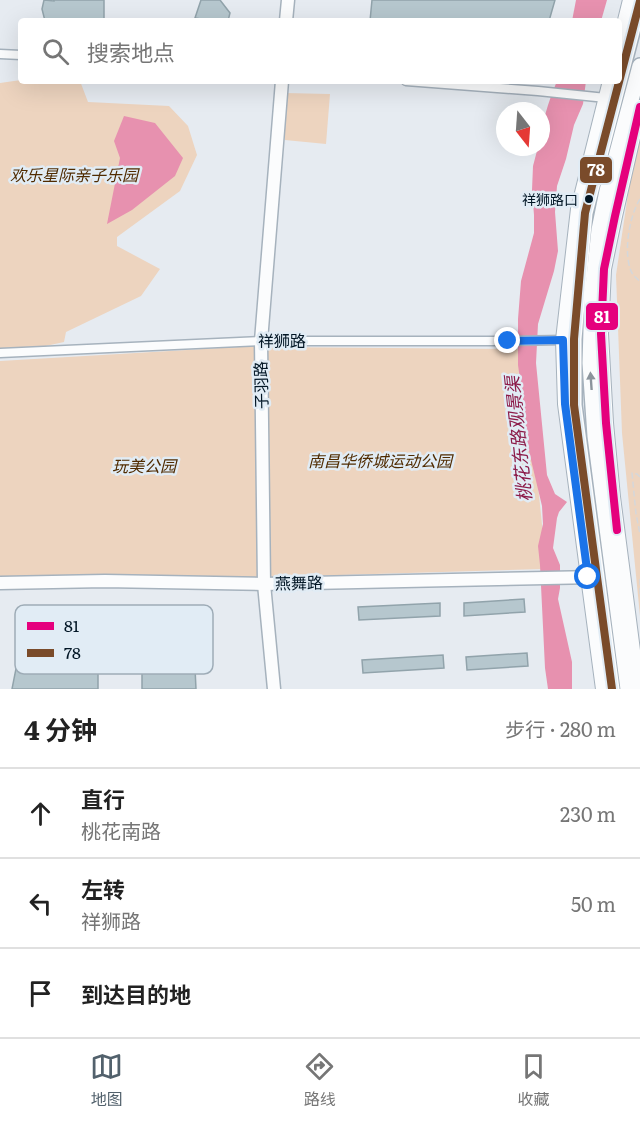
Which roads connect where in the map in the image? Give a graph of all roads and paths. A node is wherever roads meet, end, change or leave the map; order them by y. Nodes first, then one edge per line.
1 (288, 0) edge
2 (630, 0) edge
3 (640, 1) edge
4 (286, 18) edge
5 (622, 33) edge
6 (0, 54) edge
7 (18, 55) edge
8 (640, 66) edge
9 (622, 70) edge
10 (282, 84) edge
11 (446, 84) edge
12 (609, 84) edge
13 (618, 84) edge
14 (606, 98) junction
15 (640, 107) edge
16 (640, 199) edge
17 (640, 282) edge
18 (563, 340) junction
19 (261, 341) junction
20 (0, 353) edge
21 (640, 477) edge
22 (640, 534) edge
23 (593, 577) junction
24 (640, 579) edge
25 (0, 583) edge
26 (264, 584) junction
27 (640, 594) edge
28 (274, 689) edge
29 (603, 689) edge
30 (612, 689) edge
31 (628, 689) edge
32 (638, 689) edge

1 - 4 street
2 - 5 main road
3 - 9 highway
6 - 7 street
31 -> 8 highway
10 - 19 street, 子羽路
11 - 14 street
12 - 14 main road
13 - 23 highway
14 - 18 main road
15 - 32 main road
16 - 17 path
18 - 19 street, 祥狮路
18 - 23 main road
19 - 20 street, 祥狮路
19 - 26 street, 子羽路
21 - 22 path
23 - 26 street, 燕舞路
23 - 29 main road
23 - 30 highway
24 - 27 path
25 - 26 street, 燕舞路
26 - 28 street, 子羽路

